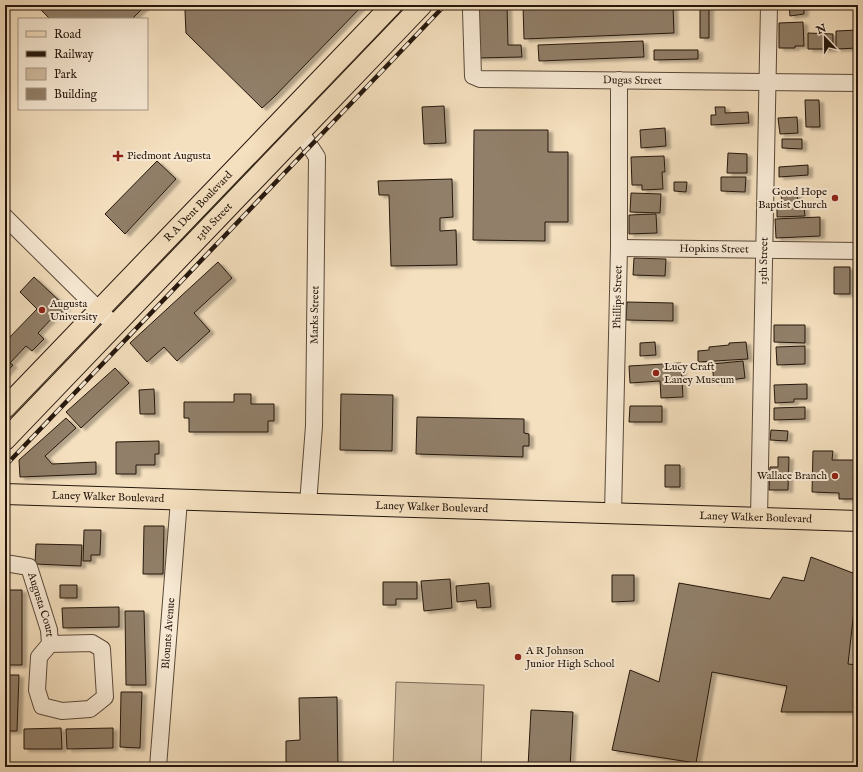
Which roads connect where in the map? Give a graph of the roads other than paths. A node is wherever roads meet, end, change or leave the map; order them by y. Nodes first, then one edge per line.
1 (392, 5) edge
2 (422, 5) edge
3 (769, 5) edge
4 (471, 11) dead end
5 (619, 80) junction
6 (768, 82) junction
7 (858, 83) edge
8 (300, 131) junction
9 (5, 217) edge
10 (619, 248) junction
11 (765, 250) junction
12 (858, 251) edge
13 (99, 310) junction
14 (114, 326) junction
15 (5, 408) edge
16 (5, 440) edge
17 (5, 494) edge
18 (179, 500) junction
19 (308, 504) junction
20 (613, 514) junction
21 (758, 517) junction
22 (858, 521) edge
23 (5, 563) edge
24 (50, 644) junction
25 (158, 767) edge

1 - 13 main road, R A Dent Boulevard
2 - 8 main road, 13th Street
3 - 6 street, 13th Street
4 - 5 street, Dugas Street
5 - 6 street, Dugas Street
5 - 10 street, Phillips Street
6 - 7 street, Dugas Street
6 - 11 street, 13th Street
8 - 14 main road, 13th Street
8 - 19 street, Marks Street
9 - 13 street
10 - 11 street, Hopkins Street
10 - 20 street, Phillips Street
11 - 12 street, Hopkins Street
11 - 21 street, 13th Street
13 - 14 street
13 - 15 main road, R A Dent Boulevard
14 - 16 main road, 13th Street
17 - 18 main road, Laney Walker Boulevard
18 - 19 main road, Laney Walker Boulevard
18 - 25 street, Blounts Avenue
19 - 20 main road, Laney Walker Boulevard
20 - 21 main road, Laney Walker Boulevard
21 - 22 main road, Laney Walker Boulevard
23 - 24 street, Augusta Court
24 - 24 street, Augusta Court

